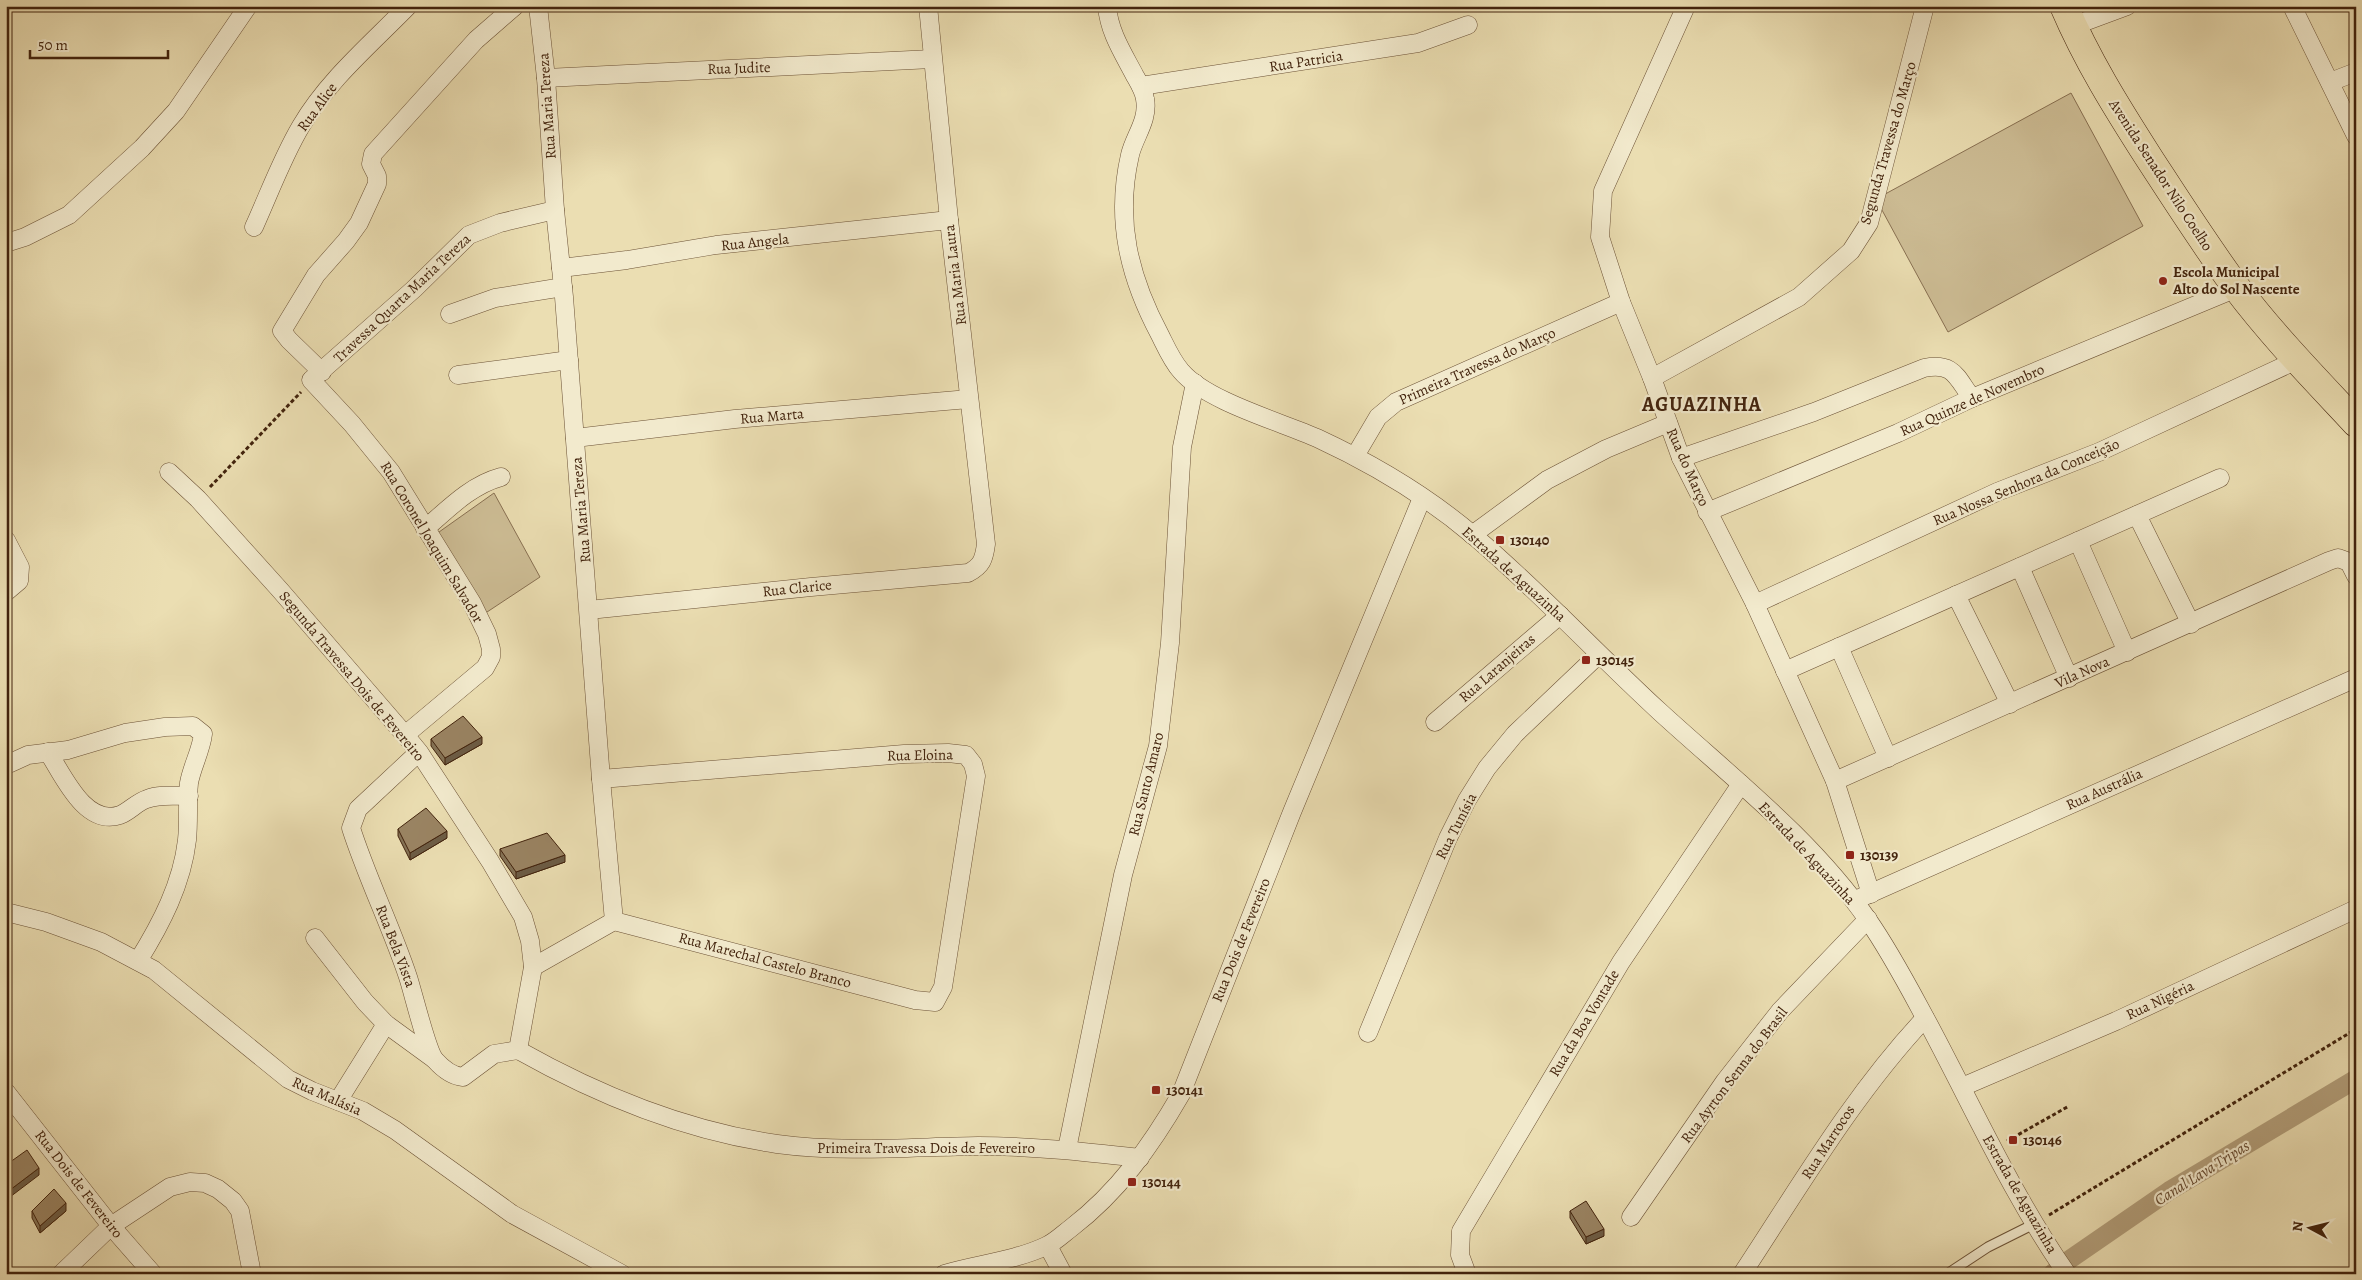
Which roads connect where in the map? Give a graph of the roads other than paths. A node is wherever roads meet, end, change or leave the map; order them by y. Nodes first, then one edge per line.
1 (408, 6) edge
2 (515, 6) edge
3 (538, 6) edge
4 (928, 6) edge
5 (1107, 6) edge
6 (1686, 6) edge
7 (1925, 6) edge
8 (2127, 6) edge
9 (2292, 6) edge
10 (246, 7) edge
11 (2068, 16) edge
12 (1468, 25) dead end
13 (932, 59) junction
14 (2356, 72) edge
15 (546, 78) junction
16 (2330, 82) junction
17 (1140, 86) junction
18 (2356, 136) edge
19 (555, 210) junction
20 (948, 220) junction
21 (254, 227) dead end
22 (6, 243) edge
23 (561, 268) junction
24 (563, 287) junction
25 (2237, 288) junction
26 (1621, 302) junction
27 (450, 314) dead end
28 (569, 360) junction
29 (2297, 360) junction
30 (458, 374) dead end
31 (317, 376) junction
32 (1652, 378) junction
33 (1195, 384) junction
34 (1972, 398) junction
35 (969, 399) junction
36 (1668, 423) junction
37 (2356, 423) edge
38 (575, 438) junction
39 (1355, 456) junction
40 (1681, 458) junction
41 (169, 472) dead end
42 (501, 477) dead end
43 (2220, 478) dead end
44 (1422, 498) junction
45 (1707, 512) junction
46 (2137, 515) junction
47 (425, 529) junction
48 (1472, 535) junction
49 (6, 540) edge
50 (2078, 541) junction
51 (986, 544) joint
52 (2020, 567) junction
53 (2356, 576) edge
54 (6, 592) edge
55 (1956, 595) junction
56 (1755, 604) junction
57 (589, 610) junction
58 (1560, 615) junction
59 (2191, 624) junction
60 (1839, 647) junction
61 (2127, 652) junction
62 (1598, 655) junction
63 (1785, 671) junction
64 (2069, 678) junction
65 (2356, 678) edge
66 (2010, 704) junction
67 (1434, 722) dead end
68 (405, 735) junction
69 (48, 752) junction
70 (419, 752) junction
71 (1888, 758) junction
72 (6, 765) edge
73 (601, 779) junction
74 (1835, 781) junction
75 (1741, 784) junction
76 (189, 796) junction
77 (1871, 894) junction
78 (1853, 901) junction
79 (2356, 909) edge
80 (6, 912) edge
81 (1868, 920) junction
82 (614, 921) junction
83 (315, 938) dead end
84 (138, 961) junction
85 (533, 967) junction
86 (915, 1000) joint
87 (1925, 1018) junction
88 (386, 1024) junction
89 (1368, 1032) dead end
90 (518, 1050) junction
91 (434, 1059) junction
92 (1962, 1087) junction
93 (6, 1092) edge
94 (338, 1101) junction
95 (1067, 1149) junction
96 (1140, 1158) junction
97 (1631, 1217) dead end
98 (111, 1226) junction
99 (2037, 1230) junction
100 (1048, 1246) junction
101 (61, 1274) edge
102 (154, 1274) edge
103 (252, 1274) edge
104 (622, 1274) edge
105 (944, 1274) edge
106 (1063, 1274) edge
107 (1467, 1274) edge
108 (1742, 1274) edge
109 (1947, 1274) edge
110 (2068, 1274) edge

1 - 21 street, Rua Alice
2 - 31 street, Rua Coronel Joaquim Salvador
3 - 15 street, Rua Maria Tereza
4 - 13 street, Rua Maria Laura
5 - 17 street, Estrada de Aguazinha
6 - 26 street, Rua do Março
7 - 32 street, Segunda Travessa do Março
8 - 11 street
9 - 16 street
10 - 22 street
11 - 25 main road, Avenida Senador Nilo Coelho
12 - 17 street, Rua Patricia
13 - 15 street, Rua Judite
13 - 20 street, Rua Maria Laura
14 - 16 street
15 - 19 street, Rua Maria Tereza
16 - 18 street
17 - 33 street, Estrada de Aguazinha
19 - 23 street, Rua Maria Tereza
19 - 31 street, Travessa Quarta Maria Tereza
20 - 23 street, Rua Angela
20 - 35 street, Rua Maria Laura
23 - 24 street, Rua Maria Tereza
24 - 27 street
24 - 28 street, Rua Maria Tereza
25 - 29 main road, Avenida Senador Nilo Coelho
25 - 34 street, Rua Quinze de Novembro
26 - 32 street, Rua do Março
26 - 39 street, Primeira Travessa do Março
28 - 30 street
28 - 38 street, Rua Maria Tereza
29 - 37 main road, Avenida Senador Nilo Coelho
29 - 56 street, Rua Nossa Senhora da Conceição
31 - 47 street, Rua Coronel Joaquim Salvador
32 - 36 street, Rua do Março
33 - 39 street, Estrada de Aguazinha
33 - 95 street, Rua Santo Amaro
34 - 40 street
34 - 45 street, Rua Quinze de Novembro
35 - 38 street, Rua Marta
35 - 51 street, Rua Maria Laura
36 - 40 street, Rua do Março
36 - 48 street
38 - 57 street, Rua Maria Tereza
39 - 44 street, Estrada de Aguazinha
40 - 45 street, Rua do Março
41 - 68 street, Segunda Travessa Dois de Fevereiro
42 - 47 street
43 - 46 street
44 - 48 street, Estrada de Aguazinha
44 - 96 street, Rua Dois de Fevereiro
45 - 56 street, Rua do Março
46 - 50 street
46 - 59 street
47 - 68 street, Rua Coronel Joaquim Salvador
48 - 58 street, Estrada de Aguazinha
49 - 54 street
50 - 52 street
50 - 61 street
51 - 57 street, Rua Clarice
52 - 55 street
52 - 64 street
53 - 59 street, Vila Nova
55 - 60 street
55 - 66 street
56 - 63 street, Rua do Março
57 - 73 street, Rua Maria Tereza
58 - 62 street, Estrada de Aguazinha
58 - 67 street, Rua Laranjeiras
59 - 61 street, Vila Nova
60 - 63 street
60 - 71 street
61 - 64 street, Vila Nova
62 - 75 street, Estrada de Aguazinha
62 - 89 street, Rua Tunísia
63 - 74 street, Rua do Março
64 - 66 street, Vila Nova
65 - 77 street, Rua Austrália
66 - 71 street, Vila Nova
68 - 70 street, Segunda Travessa Dois de Fevereiro
69 - 72 street
69 - 76 street
69 - 76 street
70 - 85 street, Segunda Travessa Dois de Fevereiro
70 - 91 street, Rua Bela Vista
71 - 74 street, Vila Nova
73 - 82 street, Rua Maria Tereza
73 - 86 street, Rua Eloina
74 - 77 street, Rua do Março
75 - 78 street, Estrada de Aguazinha
75 - 107 street, Rua da Boa Vontade
76 - 84 street
77 - 78 street, Rua Austrália
78 - 81 street, Estrada de Aguazinha
79 - 92 street, Rua Nigéria
80 - 84 street, Rua Malásia
81 - 87 street, Estrada de Aguazinha
81 - 97 street, Rua Ayrton Senna do Brasil
82 - 85 street
82 - 86 street, Rua Marechal Castelo Branco
83 - 88 street
84 - 94 street, Rua Malásia
85 - 90 street, Segunda Travessa Dois de Fevereiro
87 - 92 street, Estrada de Aguazinha
87 - 108 street, Rua Marrocos
88 - 91 street
88 - 94 street
90 - 91 street
90 - 95 street, Primeira Travessa Dois de Fevereiro
92 - 99 street, Estrada de Aguazinha
93 - 98 street, Rua Dois de Fevereiro
94 - 104 street, Rua Malásia
95 - 96 street, Primeira Travessa Dois de Fevereiro
96 - 100 street, Rua Dois de Fevereiro
98 - 101 street
98 - 102 street, Rua Dois de Fevereiro
98 - 103 street
99 - 109 lane
99 - 110 street, Estrada de Aguazinha
100 - 105 street, Rua Dois de Fevereiro
100 - 106 street

